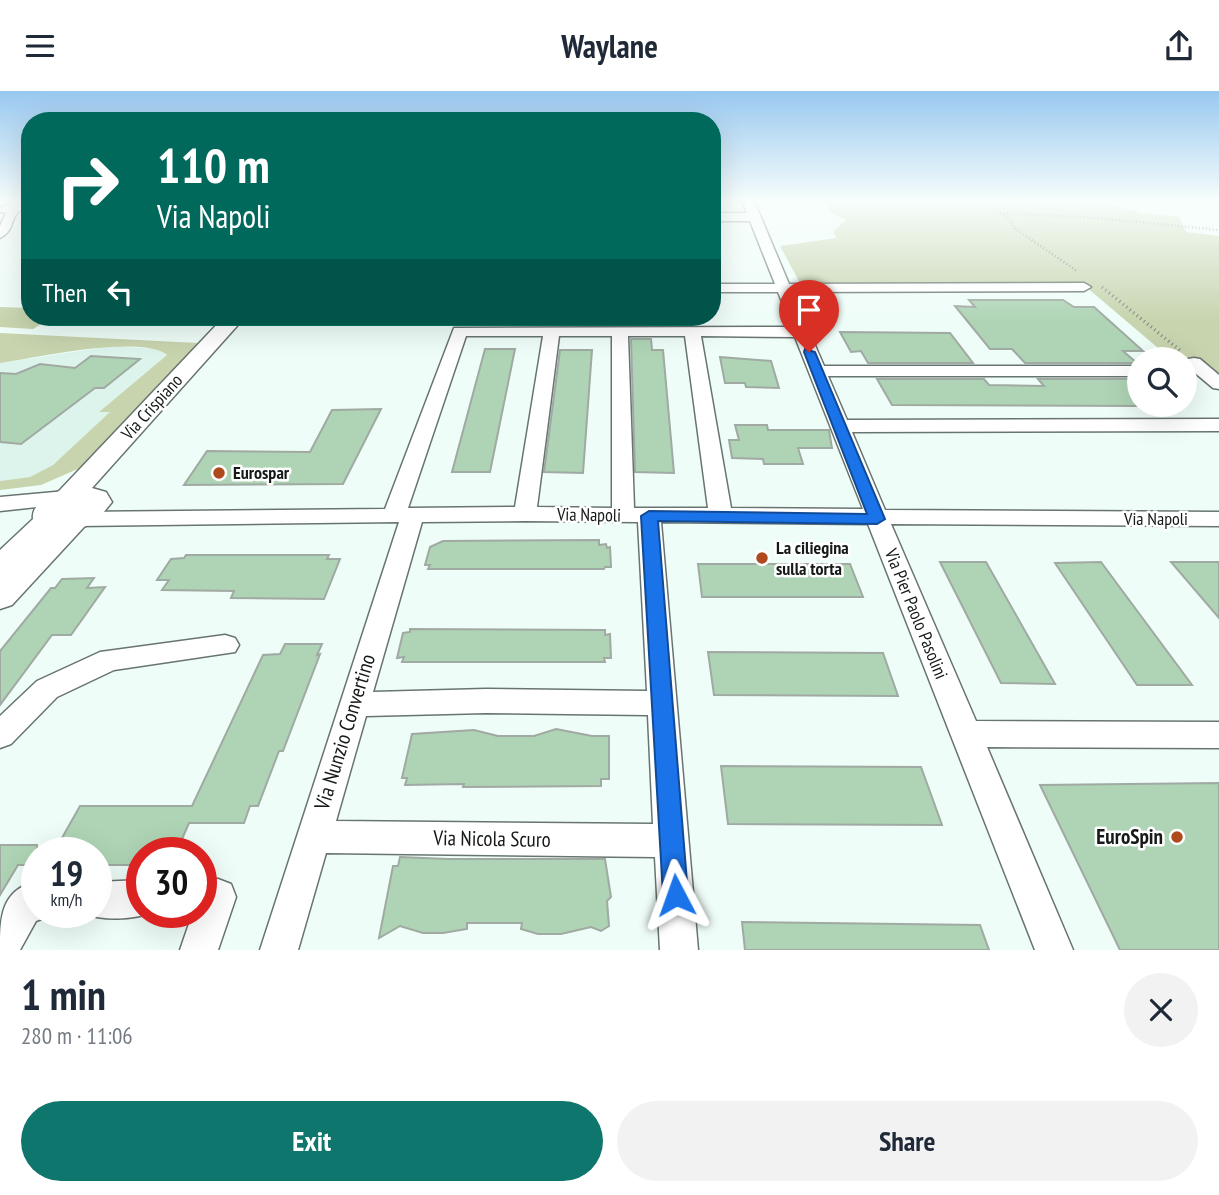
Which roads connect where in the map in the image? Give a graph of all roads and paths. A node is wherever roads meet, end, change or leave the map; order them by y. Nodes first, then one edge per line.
1 (764, 241) edge
2 (1032, 241) edge
3 (1087, 281) junction
4 (721, 288) edge
5 (783, 288) junction
6 (227, 326) edge
7 (244, 326) edge
8 (552, 331) junction
9 (620, 332) junction
10 (692, 332) junction
11 (801, 332) junction
12 (1168, 347) edge
13 (1197, 370) edge
14 (817, 371) junction
15 (1127, 371) edge
16 (1219, 384) edge
17 (1219, 425) edge
18 (840, 426) junction
19 (0, 504) edge
20 (72, 509) junction
21 (0, 511) edge
22 (525, 514) junction
23 (403, 515) junction
24 (636, 516) junction
25 (721, 517) junction
26 (877, 519) junction
27 (1219, 519) edge
28 (0, 568) edge
29 (0, 597) edge
30 (225, 645) dead end
31 (662, 703) junction
32 (355, 705) junction
33 (966, 734) junction
34 (0, 735) edge
35 (1219, 735) edge
36 (313, 837) junction
37 (672, 841) junction
38 (21, 912) edge
39 (207, 928) edge
40 (0, 949) edge
41 (200, 950) edge
42 (279, 950) edge
43 (679, 950) edge
44 (1054, 950) edge

1 - 5 street, Via Pier Paolo Pasolini
2 - 3 path
3 - 5 street
3 - 12 path
4 - 5 street
5 - 11 street, Via Pier Paolo Pasolini
6 - 20 main road, Via Crispiano
7 - 20 main road, Via Crispiano
8 - 9 street
8 - 22 street
8 - 23 street, Via Nunzio Convertino
9 - 10 street
9 - 24 street
10 - 11 street
10 - 25 street
11 - 14 street, Via Pier Paolo Pasolini
13 - 16 street
14 - 15 street
14 - 18 street, Via Pier Paolo Pasolini
17 - 18 street
18 - 26 street, Via Pier Paolo Pasolini
19 - 20 street
20 - 21 street
20 - 23 street, Via Napoli
20 - 28 main road, Via Crispiano
20 - 29 main road, Via Crispiano
22 - 23 street, Via Napoli
22 - 24 street, Via Napoli
23 - 32 street, Via Nunzio Convertino
24 - 25 street, Via Napoli
24 - 31 street
25 - 26 street, Via Napoli
26 - 27 street, Via Napoli
26 - 33 street, Via Pier Paolo Pasolini
30 - 34 street
31 - 32 street
31 - 37 street
32 - 36 street, Via Nunzio Convertino
33 - 35 street
33 - 44 street, Via Pier Paolo Pasolini
36 - 37 street, Via Nicola Scuro
36 - 42 street, Via Nunzio Convertino
37 - 43 street
38 - 40 street
39 - 41 street

